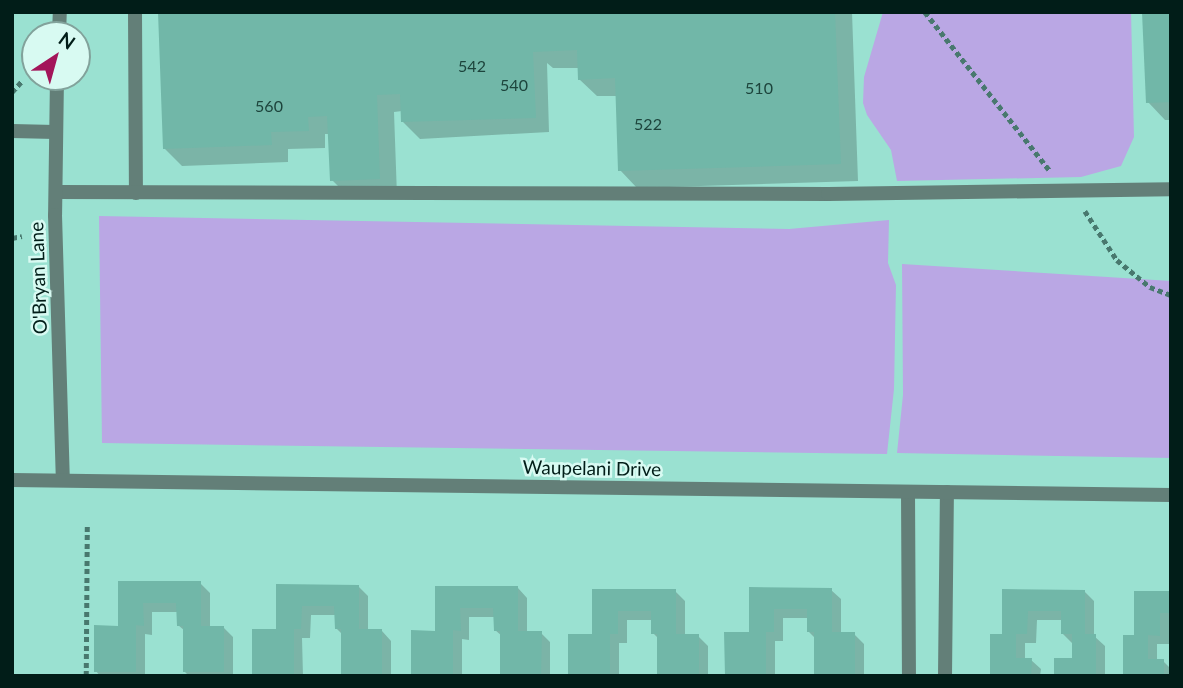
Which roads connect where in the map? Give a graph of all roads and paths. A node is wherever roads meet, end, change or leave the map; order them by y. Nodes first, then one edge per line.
1 (135, 12) edge
2 (925, 12) edge
3 (56, 91) edge
4 (12, 131) edge
5 (55, 132) junction
6 (1171, 189) edge
7 (1072, 191) junction
8 (56, 192) junction
9 (136, 193) junction
10 (22, 236) dead end
11 (12, 238) edge
12 (1171, 295) edge
13 (63, 478) junction
14 (12, 480) edge
15 (908, 492) junction
16 (947, 492) junction
17 (1171, 495) edge
18 (87, 524) dead end
19 (86, 676) edge
20 (909, 676) edge
21 (945, 676) edge

1 - 9 street
2 - 7 path
3 - 5 street, O'Bryan Lane
4 - 5 street
5 - 8 street, O'Bryan Lane
6 - 7 street
7 - 9 street
7 - 12 path
8 - 9 street
8 - 13 street, O'Bryan Lane
10 - 11 path
13 - 14 street, Waupelani Drive
13 - 15 street, Waupelani Drive
15 - 16 street, Waupelani Drive
15 - 20 street
16 - 17 street, Waupelani Drive
16 - 21 street
18 - 19 path

